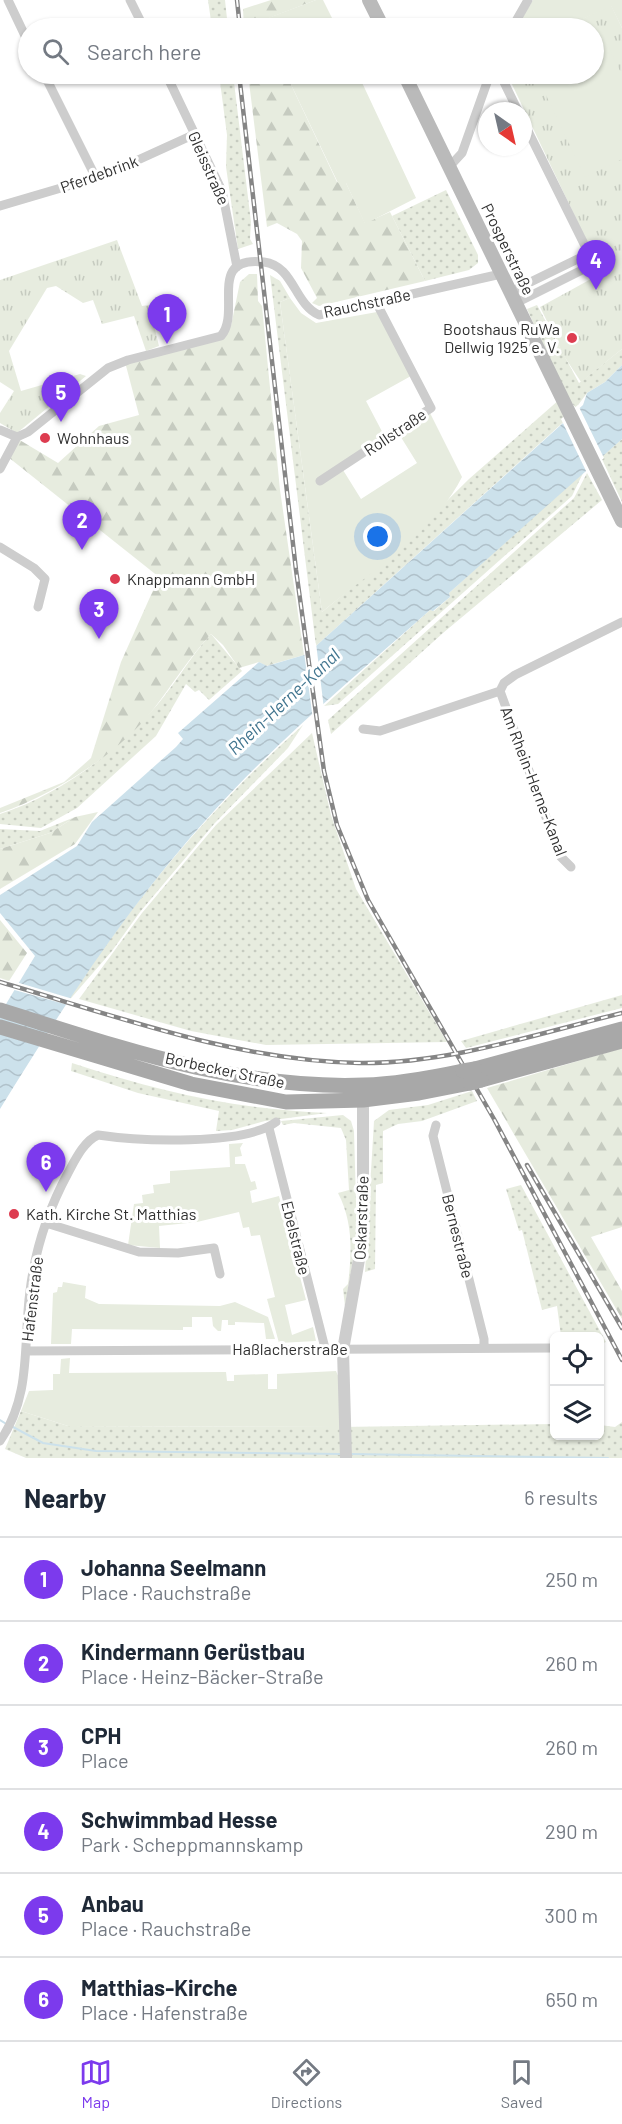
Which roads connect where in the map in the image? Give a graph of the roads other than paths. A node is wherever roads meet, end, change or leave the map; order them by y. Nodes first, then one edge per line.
1 (8, 0) edge
2 (130, 0) edge
3 (369, 0) edge
4 (528, 0) edge
5 (139, 18) edge
6 (378, 18) edge
7 (518, 18) edge
8 (18, 21) edge
9 (49, 84) edge
10 (171, 84) edge
11 (409, 84) edge
12 (486, 84) edge
13 (505, 84) edge
14 (514, 102) edge
15 (195, 134) junction
16 (532, 139) edge
17 (450, 166) junction
18 (96, 178) junction
19 (0, 206) edge
20 (237, 267) junction
21 (501, 274) junction
22 (513, 298) junction
23 (376, 302) junction
24 (0, 430) edge
25 (18, 437) junction
26 (0, 470) edge
27 (320, 481) dead end
28 (622, 521) edge
29 (0, 548) edge
30 (38, 607) dead end
31 (622, 622) edge
32 (500, 691) junction
33 (363, 729) dead end
34 (571, 867) dead end
35 (0, 1010) edge
36 (0, 1027) edge
37 (622, 1029) edge
38 (622, 1041) edge
39 (472, 1076) junction
40 (363, 1093) junction
41 (272, 1125) joint
42 (436, 1125) dead end
43 (46, 1223) junction
44 (220, 1274) dead end
45 (325, 1348) junction
46 (484, 1348) junction
47 (550, 1348) edge
48 (26, 1350) junction
49 (343, 1350) junction
50 (2, 1438) edge
51 (346, 1458) edge

1 - 8 street
2 - 5 street
3 - 6 main road
4 - 7 street
9 - 18 street
10 - 15 street, Gleisstraße
11 - 17 main road, Prosperstraße
12 - 17 street
13 - 14 street
15 - 18 street, Pferdebrink
15 - 20 street, Gleisstraße
16 - 22 street
17 - 21 main road, Prosperstraße
18 - 19 street, Pferdebrink
20 - 23 street, Rauchstraße
20 - 25 street
21 - 22 main road, Prosperstraße
21 - 23 street, Rauchstraße
22 - 28 main road, Prosperstraße
23 - 27 street, Rollstraße
24 - 25 street
25 - 26 street
29 - 30 street
31 - 32 street, Am Rhein-Herne-Kanal
32 - 33 street, Am Rhein-Herne-Kanal
32 - 34 street, Am Rhein-Herne-Kanal
35 - 40 main road, Borbecker Straße
36 - 40 main road, Borbecker Straße
37 - 39 main road, Borbecker Straße
38 - 39 main road, Borbecker Straße
39 - 40 main road, Borbecker Straße
40 - 49 street, Oskarstraße
41 - 43 street, Hafenstraße
41 - 45 street, Ebelstraße
42 - 46 street, Bernestraße
43 - 44 street
43 - 48 street, Hafenstraße
45 - 48 street, Haßlacherstraße
45 - 49 street, Haßlacherstraße
46 - 47 street, Haßlacherstraße
46 - 49 street, Haßlacherstraße
48 - 50 street, Hafenstraße
49 - 51 street

